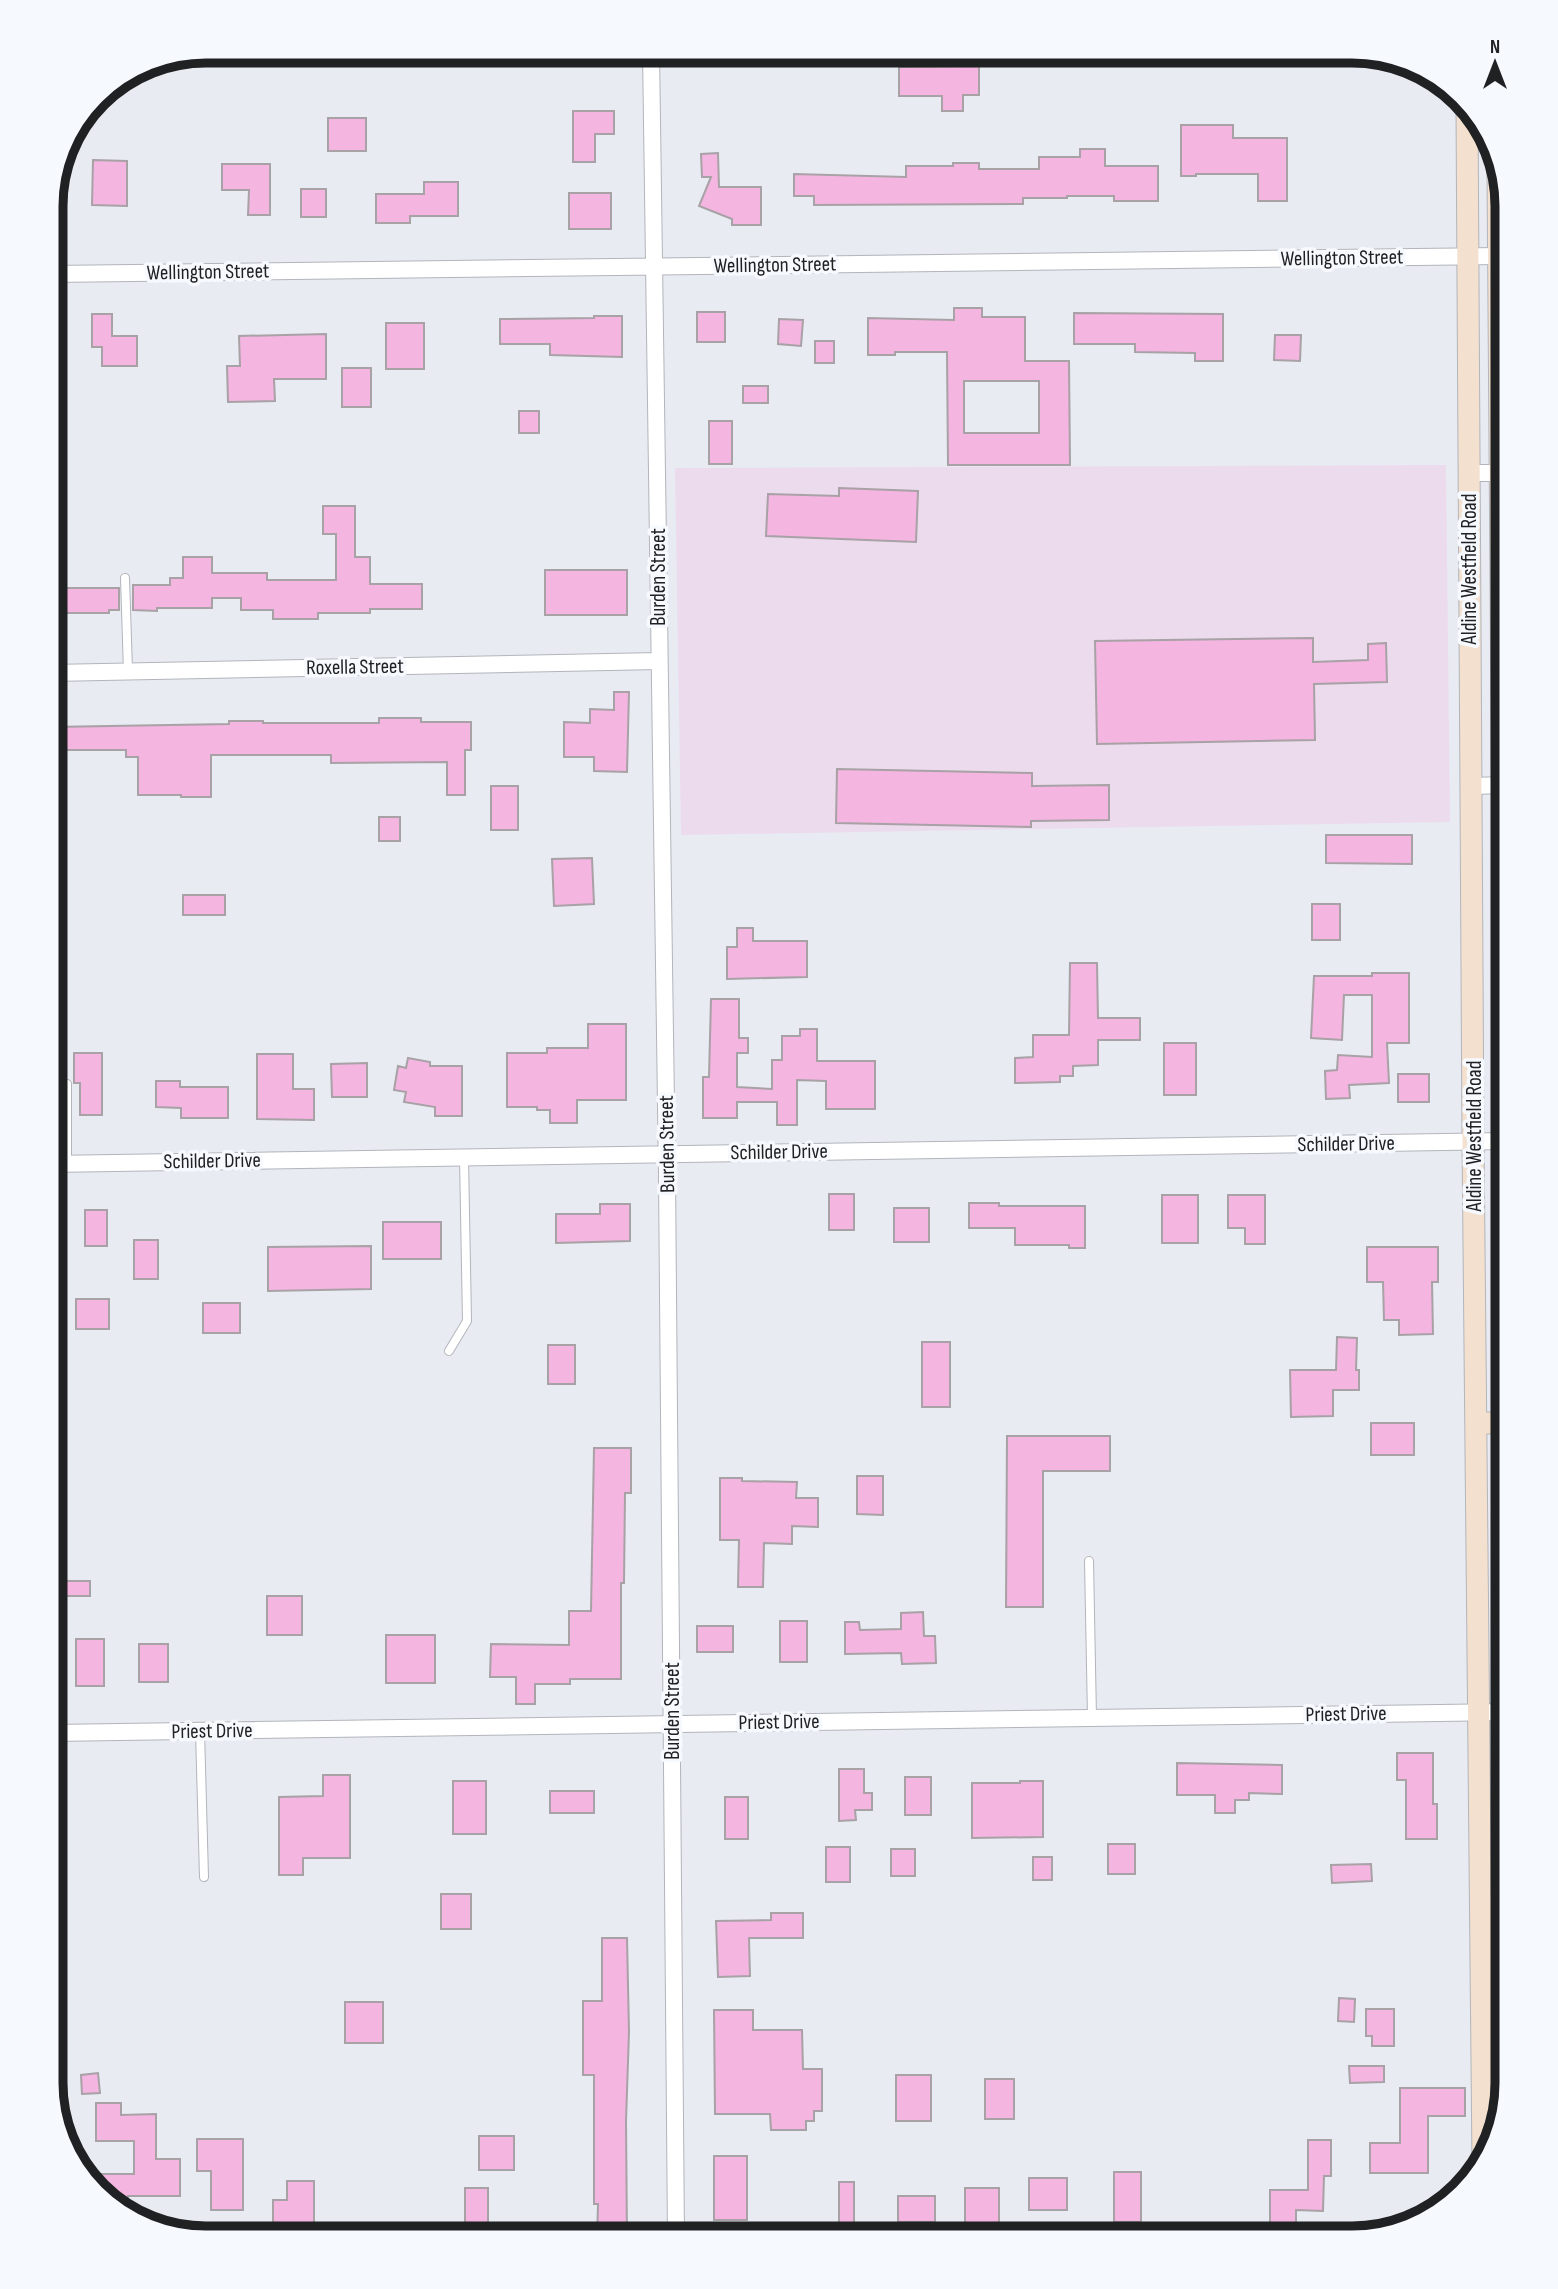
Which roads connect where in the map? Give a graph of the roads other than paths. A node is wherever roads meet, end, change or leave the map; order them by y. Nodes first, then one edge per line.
1 (651, 63) edge
2 (1467, 122) edge
3 (1495, 256) edge
4 (1467, 257) junction
5 (655, 266) junction
6 (63, 274) edge
7 (1468, 473) junction
8 (1495, 473) edge
9 (125, 578) dead end
10 (1469, 615) junction
11 (1495, 615) edge
12 (659, 661) junction
13 (128, 671) junction
14 (63, 673) edge
15 (1495, 785) edge
16 (1471, 786) junction
17 (67, 1084) dead end
18 (63, 1124) edge
19 (1495, 1141) edge
20 (1473, 1142) junction
21 (667, 1154) junction
22 (464, 1157) junction
23 (63, 1164) edge
24 (449, 1350) dead end
25 (1476, 1423) junction
26 (1495, 1423) edge
27 (1089, 1561) dead end
28 (1478, 1712) junction
29 (1495, 1712) edge
30 (1092, 1718) junction
31 (672, 1724) junction
32 (200, 1731) junction
33 (63, 1733) edge
34 (204, 1877) dead end
35 (1482, 1984) junction
36 (1495, 1984) edge
37 (1483, 2140) edge
38 (676, 2226) edge

1 - 5 street, Burden Street
2 - 4 main road, Aldine Westfield Road
3 - 4 street, Wellington Street
4 - 5 street, Wellington Street
4 - 7 main road, Aldine Westfield Road
5 - 6 street, Wellington Street
5 - 12 street, Burden Street
7 - 8 street
7 - 10 main road, Aldine Westfield Road
9 - 13 lane
10 - 11 main road
10 - 16 main road, Aldine Westfield Road
12 - 13 street, Roxella Street
12 - 21 street, Burden Street
13 - 14 street, Roxella Street
15 - 16 street
16 - 20 main road, Aldine Westfield Road
17 - 18 lane
19 - 20 street, Schilder Drive
20 - 21 street, Schilder Drive
20 - 25 main road, Aldine Westfield Road
21 - 22 street, Schilder Drive
21 - 31 street, Burden Street
22 - 23 street, Schilder Drive
22 - 24 lane
25 - 26 main road
25 - 28 main road, Aldine Westfield Road
27 - 30 lane
28 - 29 street, Priest Drive
28 - 30 street, Priest Drive
28 - 35 main road, Aldine Westfield Road
30 - 31 street, Priest Drive
31 - 32 street, Priest Drive
31 - 38 street, Burden Street
32 - 33 street, Priest Drive
32 - 34 lane
35 - 36 main road
35 - 37 main road, Aldine Westfield Road

